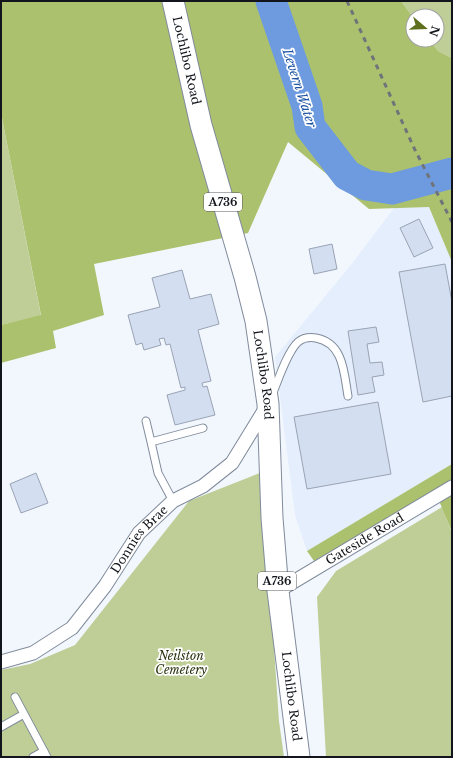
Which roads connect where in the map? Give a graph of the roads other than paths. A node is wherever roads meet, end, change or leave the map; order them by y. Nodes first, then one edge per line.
1 (173, 1) edge
2 (348, 396) dead end
3 (268, 404) junction
4 (146, 421) dead end
5 (203, 428) dead end
6 (151, 442) junction
7 (452, 487) edge
8 (173, 501) junction
9 (278, 591) junction
10 (1, 662) edge
11 (15, 697) dead end
12 (24, 714) junction
13 (1, 727) edge
14 (45, 754) edge
15 (33, 757) edge
16 (298, 757) edge

1 - 3 main road, Lochlibo Road / A736
2 - 3 lane
3 - 8 street, Donnies Brae
3 - 9 main road, Lochlibo Road / A736
4 - 6 lane
5 - 6 lane
6 - 8 lane
7 - 9 street, Gateside Road
8 - 10 street, Donnies Brae
9 - 16 main road, Lochlibo Road / A736
11 - 12 lane
12 - 13 lane
12 - 14 lane
14 - 15 lane

